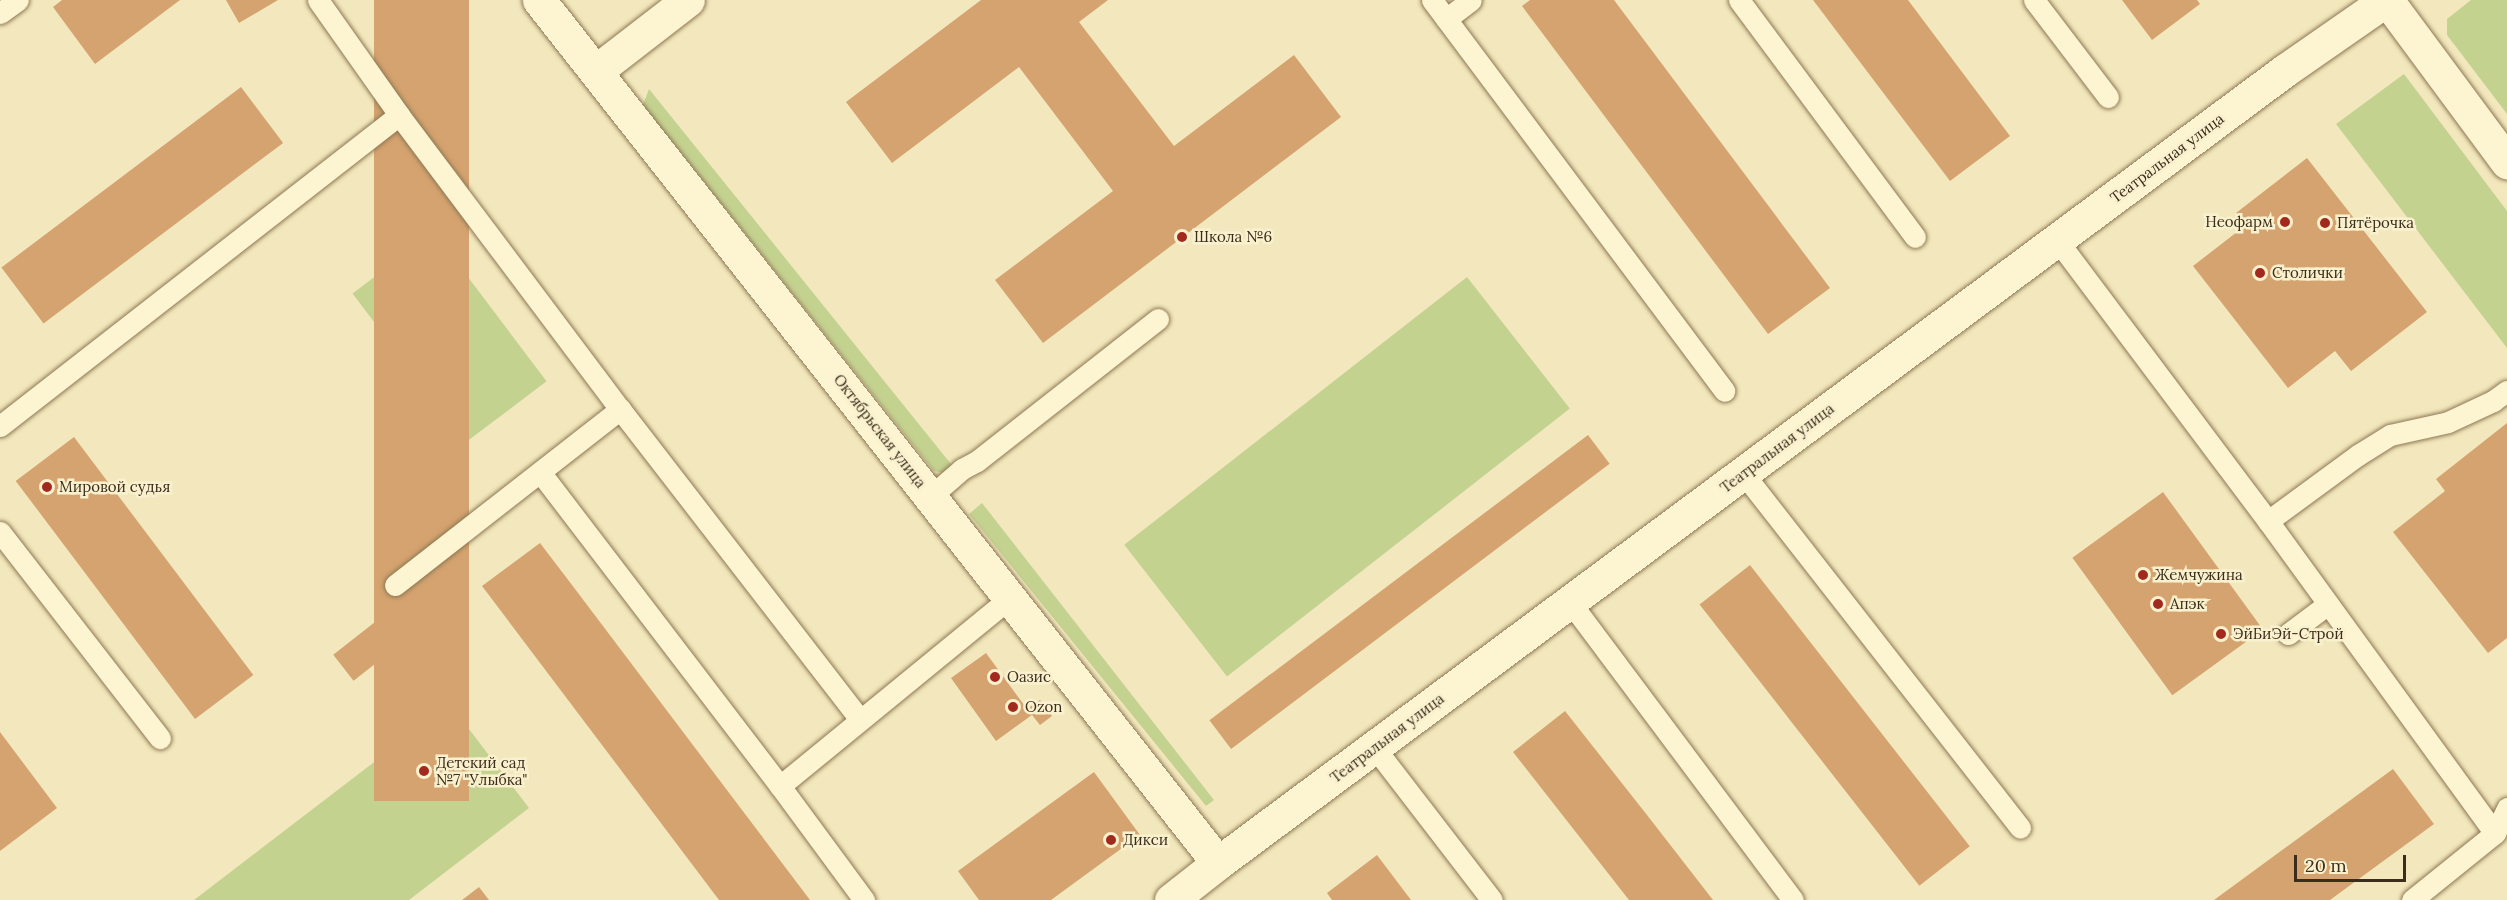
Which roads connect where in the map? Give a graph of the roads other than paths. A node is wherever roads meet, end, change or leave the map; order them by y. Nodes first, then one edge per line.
1 (18, 0) edge
2 (318, 0) edge
3 (539, 0) edge
4 (688, 0) edge
5 (1432, 0) edge
6 (1471, 0) edge
7 (1738, 0) edge
8 (2034, 0) edge
9 (2386, 0) edge
10 (0, 13) edge
11 (1446, 19) junction
12 (596, 71) junction
13 (2108, 97) dead end
14 (399, 115) junction
15 (2507, 162) edge
16 (1915, 237) dead end
17 (2057, 240) junction
18 (1158, 319) dead end
19 (1724, 391) dead end
20 (2507, 391) edge
21 (620, 409) junction
22 (0, 426) edge
23 (540, 472) junction
24 (1743, 473) junction
25 (931, 496) junction
26 (2268, 522) junction
27 (0, 532) edge
28 (395, 585) dead end
29 (1011, 597) junction
30 (1570, 602) junction
31 (2328, 604) junction
32 (2288, 634) dead end
33 (860, 719) junction
34 (160, 738) dead end
35 (1374, 747) junction
36 (780, 786) junction
37 (2507, 807) edge
38 (2020, 828) dead end
39 (2495, 833) junction
40 (1218, 863) junction
41 (1181, 897) edge
42 (864, 900) edge
43 (1492, 900) edge
44 (1793, 900) edge
45 (2412, 900) edge

1 - 10 lane
2 - 14 lane
3 - 12 street, Октябрьская улица
4 - 12 street
5 - 11 lane
6 - 11 lane
7 - 16 lane
8 - 13 lane
9 - 15 street
9 - 17 street, Театральная улица
11 - 19 lane
12 - 25 street, Октябрьская улица
14 - 21 lane
14 - 22 lane
17 - 24 street, Театральная улица
17 - 26 lane
18 - 25 lane
20 - 26 lane
21 - 23 lane
21 - 33 lane
23 - 28 lane
23 - 36 lane
24 - 30 street, Театральная улица
24 - 38 lane
25 - 29 street, Октябрьская улица
26 - 31 lane
27 - 34 lane
29 - 33 lane
29 - 40 street, Октябрьская улица
30 - 35 street, Театральная улица
30 - 44 lane
31 - 32 lane
31 - 39 lane
33 - 36 lane
35 - 40 street, Театральная улица
35 - 43 lane
36 - 42 lane
37 - 39 lane
39 - 45 lane
40 - 41 street, Театральная улица

